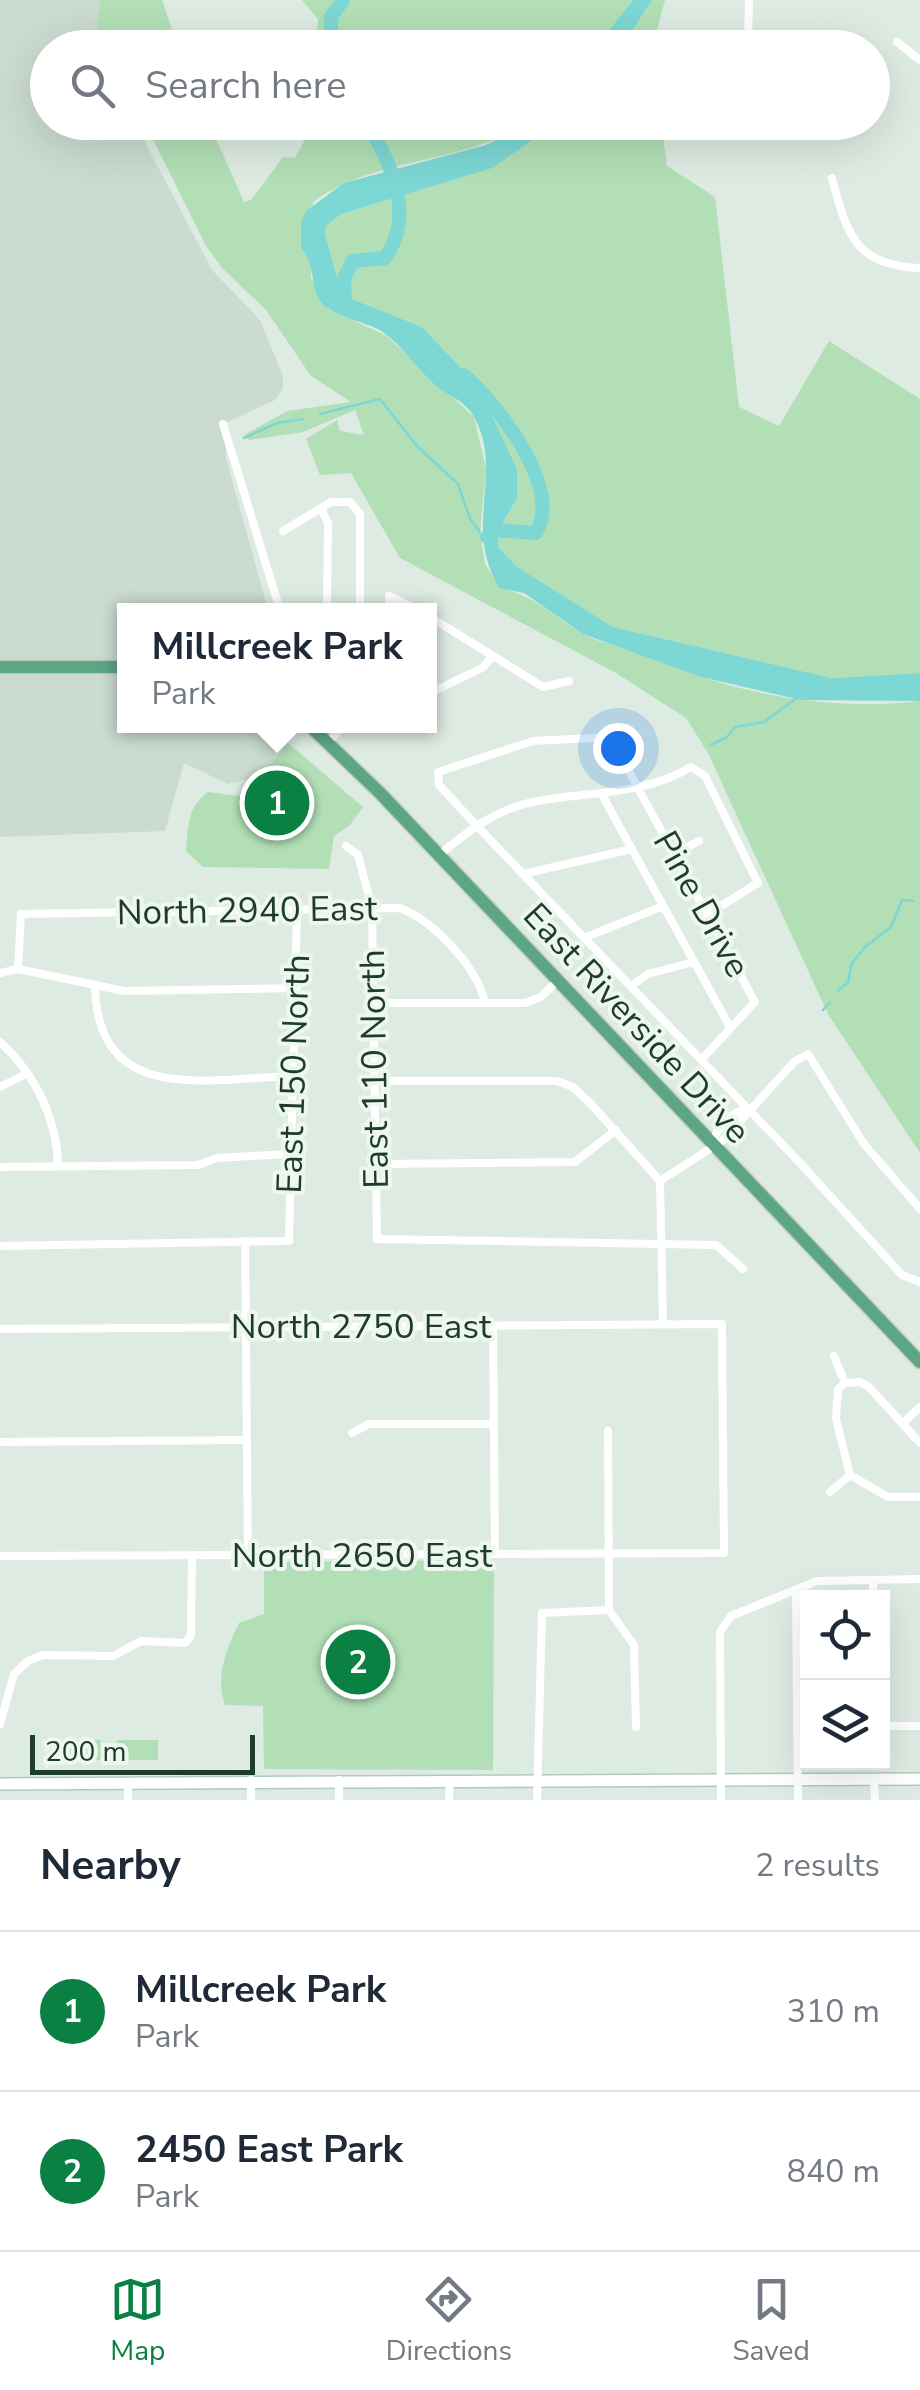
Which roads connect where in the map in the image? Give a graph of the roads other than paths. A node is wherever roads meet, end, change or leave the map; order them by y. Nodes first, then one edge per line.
1 (748, 0) edge
2 (748, 30) edge
3 (897, 42) dead end
4 (920, 60) edge
5 (832, 178) dead end
6 (920, 268) edge
7 (223, 424) dead end
8 (322, 511) junction
9 (283, 531) dead end
10 (278, 603) edge
11 (327, 603) edge
12 (360, 603) edge
13 (437, 622) edge
14 (492, 657) junction
15 (0, 667) edge
16 (117, 667) edge
17 (568, 681) dead end
18 (437, 690) edge
19 (318, 733) edge
20 (337, 733) edge
21 (328, 742) junction
22 (639, 788) junction
23 (601, 792) junction
24 (476, 825) junction
25 (698, 841) dead end
26 (346, 846) dead end
27 (632, 849) junction
28 (675, 854) junction
29 (439, 855) junction
30 (523, 874) junction
31 (663, 906) junction
32 (298, 907) junction
33 (372, 908) junction
34 (708, 914) junction
35 (584, 938) junction
36 (694, 962) junction
37 (18, 969) junction
38 (0, 972) edge
39 (557, 981) junction
40 (631, 986) junction
41 (96, 987) junction
42 (297, 988) junction
43 (373, 1003) junction
44 (485, 1003) junction
45 (730, 1027) junction
46 (0, 1042) edge
47 (702, 1060) junction
48 (24, 1075) junction
49 (296, 1076) junction
50 (375, 1081) junction
51 (0, 1087) edge
52 (748, 1108) junction
53 (616, 1130) junction
54 (711, 1146) junction
55 (289, 1154) junction
56 (376, 1164) junction
57 (58, 1166) junction
58 (0, 1167) edge
59 (660, 1181) junction
60 (920, 1210) edge
61 (245, 1242) junction
62 (663, 1242) junction
63 (0, 1246) edge
64 (743, 1269) dead end
65 (920, 1282) edge
66 (663, 1324) junction
67 (492, 1325) junction
68 (246, 1327) junction
69 (0, 1329) edge
70 (834, 1356) dead end
71 (920, 1362) edge
72 (845, 1382) junction
73 (920, 1407) edge
74 (904, 1422) junction
75 (494, 1424) junction
76 (608, 1431) dead end
77 (352, 1432) dead end
78 (246, 1440) junction
79 (0, 1442) edge
80 (920, 1443) edge
81 (850, 1475) junction
82 (830, 1492) dead end
83 (920, 1497) edge
84 (724, 1553) joint
85 (495, 1554) junction
86 (609, 1554) junction
87 (248, 1555) junction
88 (0, 1556) edge
89 (192, 1556) junction
90 (920, 1579) edge
91 (873, 1580) junction
92 (796, 1590) junction
93 (873, 1590) edge
94 (610, 1610) junction
95 (800, 1681) edge
96 (0, 1724) edge
97 (890, 1726) edge
98 (920, 1726) edge
99 (636, 1727) dead end
100 (800, 1752) edge
101 (339, 1779) junction
102 (450, 1779) junction
103 (536, 1779) junction
104 (721, 1779) junction
105 (798, 1779) junction
106 (874, 1779) junction
107 (920, 1779) edge
108 (251, 1780) junction
109 (128, 1783) junction
110 (0, 1784) edge
111 (128, 1800) edge
112 (251, 1800) edge
113 (340, 1800) edge
114 (449, 1800) edge
115 (537, 1800) edge
116 (721, 1800) edge
117 (798, 1800) edge
118 (874, 1800) edge

1 - 2 street
3 - 4 street
5 - 6 street
7 - 10 street
8 - 9 street
8 - 11 street
8 - 12 street
13 - 14 street
14 - 17 street
14 - 18 street
15 - 16 main road
19 - 21 main road, East Riverside Drive
20 - 21 street
21 - 29 main road, East Riverside Drive
22 - 23 street
22 - 24 street, Pine Drive
22 - 28 street, Pine Drive
22 - 34 street
23 - 24 street
23 - 27 street
24 - 29 street
24 - 30 street
25 - 28 street
26 - 33 street, East 110 North
27 - 30 street
27 - 31 street
28 - 34 street, Pine Drive
29 - 39 main road, East Riverside Drive
30 - 35 street
31 - 35 street
31 - 36 street
32 - 33 street, North 2940 East
32 - 37 street, North 2940 East
32 - 42 street, East 150 North
33 - 43 street, East 110 North
33 - 44 street, North 2940 East
34 - 45 street, Pine Drive
35 - 40 street
36 - 40 street
36 - 45 street
37 - 38 street
37 - 41 street
39 - 44 street
39 - 54 main road, East Riverside Drive
40 - 47 street
41 - 42 street
41 - 49 street
42 - 49 street, East 150 North
43 - 44 street
43 - 50 street, East 110 North
45 - 47 street, Pine Drive
46 - 48 street
47 - 52 street
48 - 51 street
48 - 57 street
49 - 55 street, East 150 North
50 - 53 street
50 - 56 street, East 110 North
52 - 54 street
52 - 60 street
52 - 65 street
53 - 56 street
53 - 59 street
54 - 59 street
54 - 71 main road, East Riverside Drive
55 - 57 street
55 - 61 street, East 150 North
56 - 62 street, East 110 North
57 - 58 street
59 - 62 street
61 - 63 street
61 - 68 street
62 - 64 street
62 - 66 street
66 - 67 street, North 2750 East
66 - 84 street, North 2750 East
67 - 68 street, North 2750 East
67 - 75 street
68 - 69 street, North 2750 East
68 - 78 street
70 - 72 street
72 - 74 street
72 - 81 street
73 - 74 street
74 - 80 street
75 - 77 street
75 - 85 street
76 - 86 street
78 - 79 street
78 - 87 street
81 - 82 street
81 - 83 street
84 - 86 street, North 2650 East
85 - 86 street, North 2650 East
85 - 87 street, North 2650 East
86 - 94 street
87 - 89 street, North 2650 East
88 - 89 street, North 2650 East
89 - 96 street
90 - 91 street
91 - 92 street
91 - 93 street
92 - 95 street
92 - 104 street
94 - 99 street
94 - 103 street
97 - 98 street
100 - 105 street
101 - 102 street
101 - 108 street
101 - 113 street
102 - 103 street
102 - 114 street
103 - 104 street
103 - 115 street
104 - 105 street
104 - 116 street
105 - 106 street
105 - 117 street
106 - 107 street
106 - 118 street
108 - 109 street
108 - 112 street
109 - 110 street
109 - 111 street

